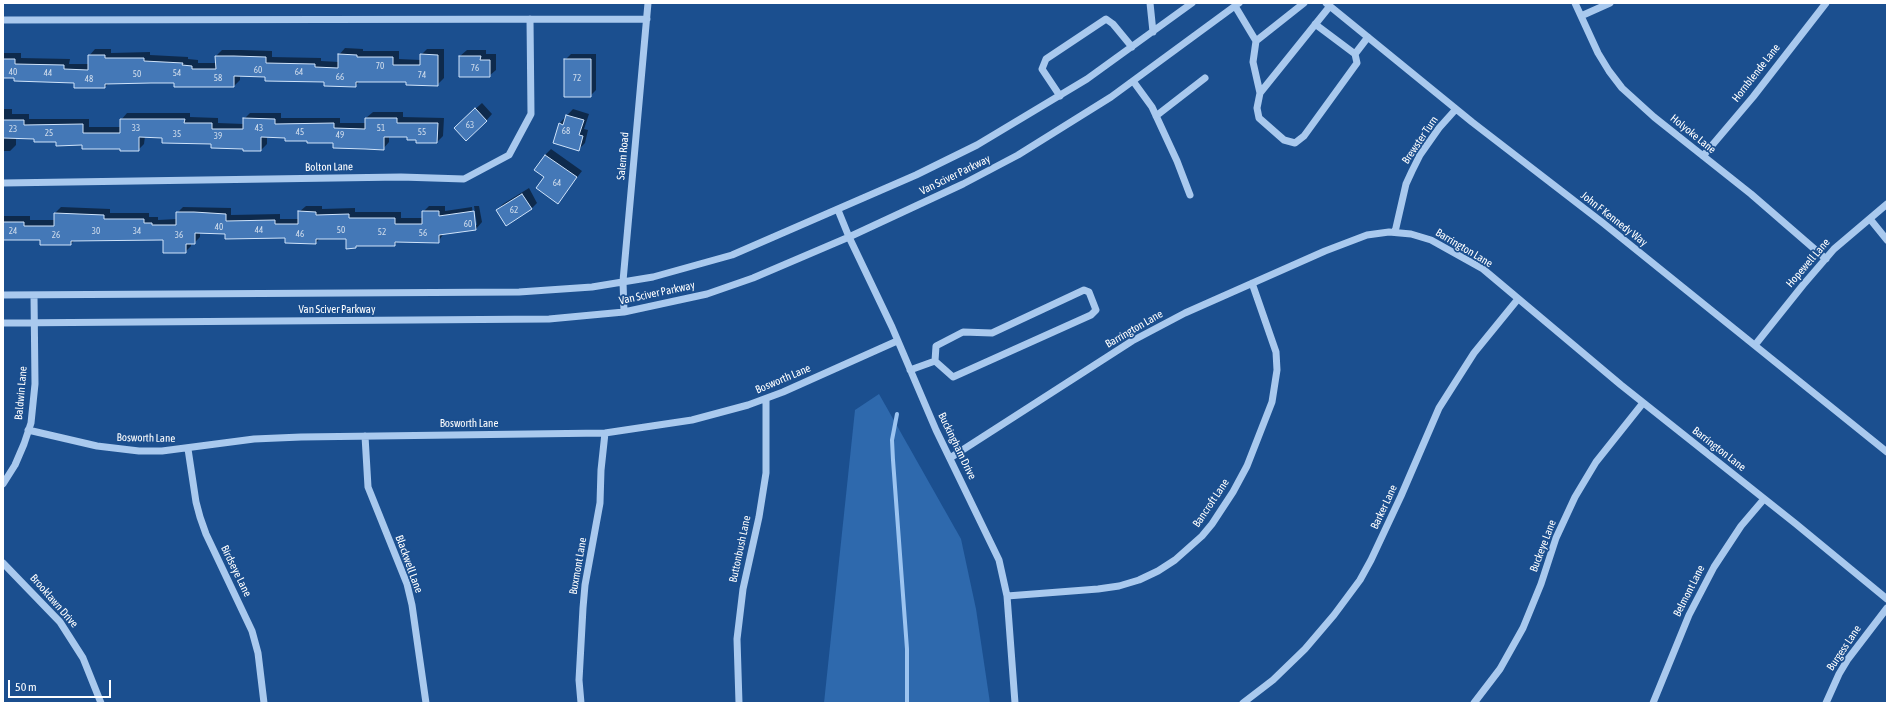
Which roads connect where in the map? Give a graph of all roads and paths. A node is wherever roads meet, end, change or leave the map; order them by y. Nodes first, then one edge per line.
1 (648, 3) edge
2 (1150, 3) edge
3 (1192, 3) edge
4 (1304, 3) edge
5 (1575, 3) edge
6 (1610, 3) edge
7 (1826, 3) edge
8 (1237, 5) edge
9 (1328, 5) edge
10 (1581, 16) junction
11 (647, 19) junction
12 (3, 20) edge
13 (530, 20) junction
14 (1315, 24) junction
15 (1153, 32) junction
16 (1368, 37) junction
17 (1256, 41) junction
18 (1132, 47) junction
19 (1355, 54) junction
20 (1205, 78) dead end
21 (1133, 82) junction
22 (1260, 93) junction
23 (1060, 96) junction
24 (1456, 109) junction
25 (1156, 116) junction
26 (1703, 156) junction
27 (3, 183) edge
28 (1190, 195) dead end
29 (1887, 204) edge
30 (838, 210) junction
31 (1870, 219) junction
32 (1395, 232) junction
33 (849, 237) junction
34 (1887, 240) edge
35 (1826, 259) junction
36 (623, 281) junction
37 (1252, 283) junction
38 (3, 295) edge
39 (34, 295) junction
40 (1518, 300) junction
41 (624, 312) junction
42 (3, 323) edge
43 (34, 323) junction
44 (897, 341) junction
45 (1755, 345) junction
46 (935, 361) junction
47 (910, 370) junction
48 (766, 399) junction
49 (1643, 403) junction
50 (28, 430) junction
51 (605, 433) junction
52 (365, 436) junction
53 (188, 449) junction
54 (1887, 452) edge
55 (950, 458) junction
56 (3, 484) edge
57 (1764, 499) junction
58 (3, 563) edge
59 (1007, 596) junction
60 (1887, 599) edge
61 (1887, 608) edge
62 (101, 703) edge
63 (264, 703) edge
64 (426, 703) edge
65 (582, 703) edge
66 (739, 703) edge
67 (1015, 703) edge
68 (1243, 703) edge
69 (1474, 703) edge
70 (1652, 703) edge
71 (1826, 703) edge

1 - 11 street, Salem Road
2 - 15 street
3 - 15 street, Van Sciver Parkway
4 - 17 street
5 - 10 street, Holyoke Lane
6 - 10 street
7 - 26 street, Hornblende Lane
8 - 17 street
8 - 21 street, Van Sciver Parkway
9 - 14 street
9 - 16 street, John F Kennedy Way
10 - 26 street, Holyoke Lane
11 - 13 street
11 - 36 street, Salem Road
12 - 13 street
13 - 27 street, Bolton Lane
14 - 19 street
14 - 22 street
15 - 18 street, Van Sciver Parkway
16 - 19 street
16 - 24 street, John F Kennedy Way
17 - 22 street
18 - 23 street, Van Sciver Parkway
18 - 23 street
19 - 22 street
20 - 25 street
21 - 25 street
21 - 33 street, Van Sciver Parkway
23 - 30 street, Van Sciver Parkway
24 - 32 street, Brewster Turn
24 - 45 street, John F Kennedy Way
25 - 28 street
26 - 35 street, Holyoke Lane
29 - 31 street, Hopewell Lane
30 - 33 street, Buckingham Drive
30 - 36 street, Van Sciver Parkway
31 - 34 street
31 - 35 street, Hopewell Lane
32 - 37 street, Barrington Lane
32 - 40 street, Barrington Lane
33 - 41 street, Van Sciver Parkway
33 - 44 street, Buckingham Drive
35 - 45 street, Hopewell Lane
36 - 39 street, Van Sciver Parkway
36 - 41 street, Salem Road
37 - 55 street, Barrington Lane
37 - 59 street, Bancroft Lane
38 - 39 street, Van Sciver Parkway
39 - 43 street, Baldwin Lane
40 - 49 street, Barrington Lane
40 - 68 street, Barker Lane
41 - 43 street, Van Sciver Parkway
42 - 43 street, Van Sciver Parkway
43 - 50 street, Baldwin Lane
44 - 47 street, Buckingham Drive
44 - 48 street, Bosworth Lane
45 - 54 street, John F Kennedy Way
46 - 46 street
46 - 47 street
47 - 55 street, Buckingham Drive
48 - 51 street, Bosworth Lane
48 - 66 street, Buttonbush Lane
49 - 57 street, Barrington Lane
49 - 69 street, Buckeye Lane
50 - 53 street, Bosworth Lane
50 - 56 street, Baldwin Lane
51 - 52 street, Bosworth Lane
51 - 65 street, Buxmont Lane
52 - 53 street, Bosworth Lane
52 - 64 street, Blackwell Lane
53 - 63 street, Birdseye Lane
55 - 59 street, Buckingham Drive
57 - 60 street, Barrington Lane
57 - 70 street, Belmont Lane
58 - 62 street, Brooklawn Drive
59 - 67 street, Buckingham Drive
61 - 71 street, Burgess Lane

